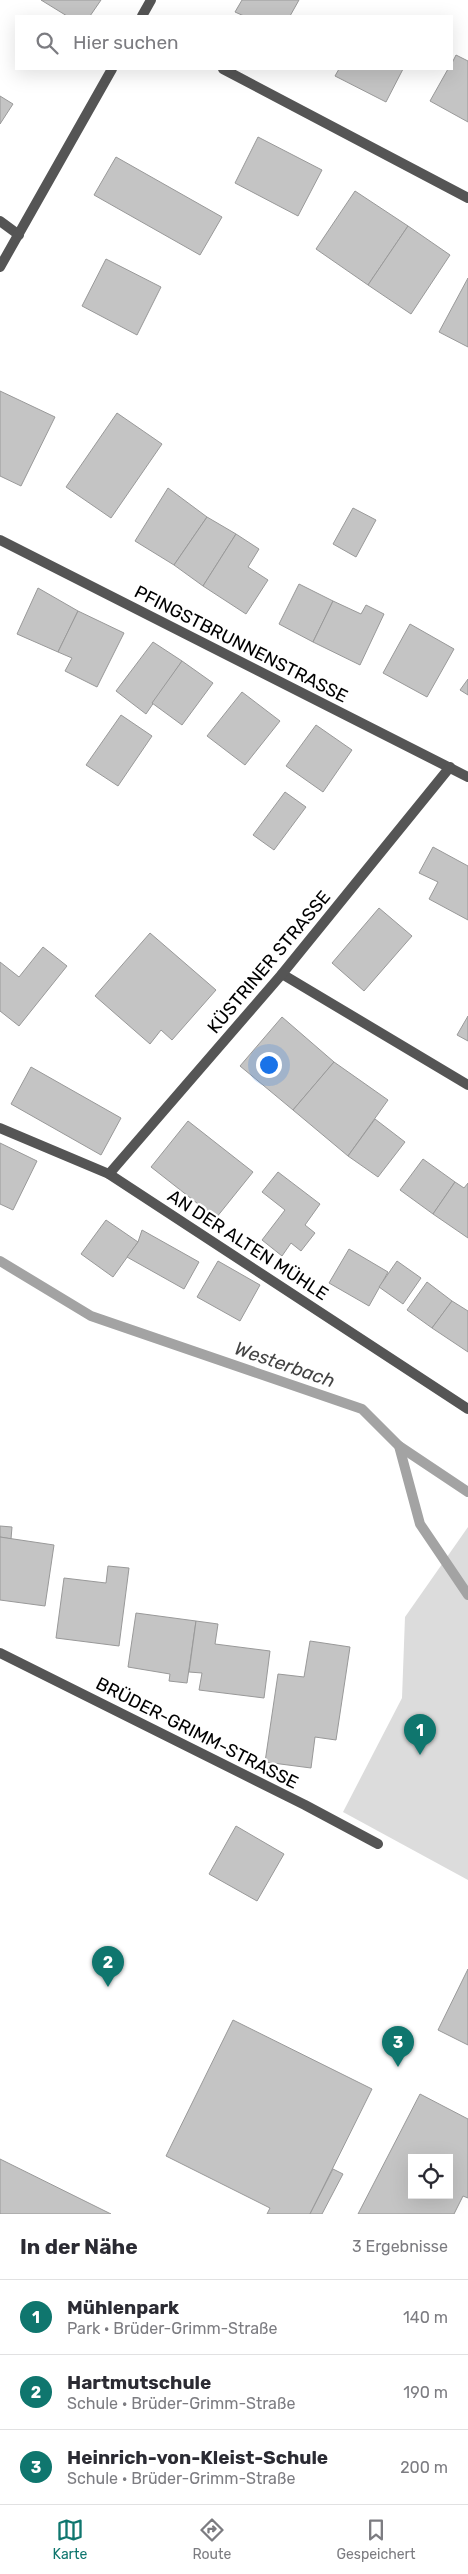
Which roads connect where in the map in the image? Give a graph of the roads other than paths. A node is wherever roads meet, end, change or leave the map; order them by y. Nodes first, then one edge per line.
1 (151, 0) edge
2 (143, 15) edge
3 (111, 70) edge
4 (225, 70) edge
5 (468, 198) edge
6 (0, 221) edge
7 (19, 235) junction
8 (0, 267) edge
9 (0, 540) edge
10 (450, 767) junction
11 (468, 777) edge
12 (282, 974) junction
13 (468, 1085) edge
14 (0, 1128) edge
15 (109, 1174) junction
16 (468, 1409) edge
17 (0, 1653) edge
18 (378, 1844) dead end

1 - 2 street
3 - 7 street
4 - 5 street
6 - 7 street
7 - 8 street
9 - 10 street, PFINGSTBRUNNENSTRASSE
10 - 11 street, PFINGSTBRUNNENSTRASSE
10 - 12 street, KÜSTRINER STRASSE
12 - 13 street
12 - 15 street, KÜSTRINER STRASSE
14 - 15 street, AN DER ALTEN MÜHLE
15 - 16 street, AN DER ALTEN MÜHLE
17 - 18 street, BRÜDER-GRIMM-STRASSE

